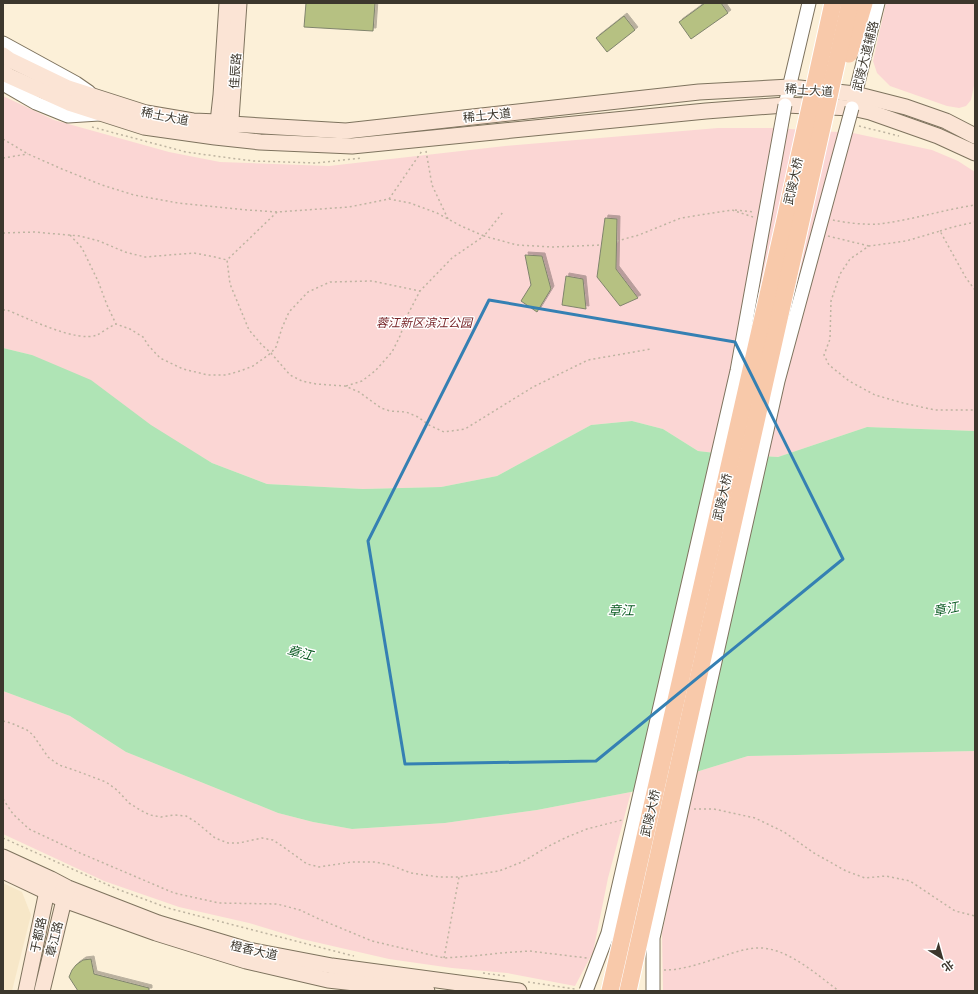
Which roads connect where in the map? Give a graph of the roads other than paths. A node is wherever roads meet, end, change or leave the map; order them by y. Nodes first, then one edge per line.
1 (227, 3) edge
2 (239, 3) edge
3 (809, 3) edge
4 (822, 3) edge
5 (833, 3) edge
6 (850, 3) edge
7 (864, 3) edge
8 (878, 3) edge
9 (3, 43) edge
10 (3, 55) edge
11 (3, 72) edge
12 (3, 84) edge
13 (790, 87) junction
14 (855, 94) junction
15 (99, 99) junction
16 (785, 106) junction
17 (852, 108) junction
18 (103, 114) junction
19 (225, 123) junction
20 (975, 136) edge
21 (222, 138) junction
22 (975, 152) edge
23 (793, 222) junction
24 (3, 856) edge
25 (3, 871) edge
26 (49, 885) junction
27 (66, 894) junction
28 (332, 966) junction
29 (327, 986) edge
30 (521, 986) edge
31 (583, 990) edge
32 (26, 991) edge
33 (42, 991) edge
34 (427, 991) edge
35 (610, 991) edge
36 (628, 991) edge
37 (653, 991) edge

1 - 19 main road, 佳辰路
2 - 19 main road, 佳辰路
3 - 13 street
4 - 23 main road, bridge
5 - 23 main road, 武陵大桥, bridge
6 - 23 main road, 武陵大桥, bridge
7 - 23 main road, bridge
8 - 14 street, 武陵大道辅路
9 - 15 street
10 - 15 main road, 稀土大道
11 - 18 main road, 稀土大道
12 - 18 street
13 - 14 main road, 稀土大道
13 - 16 street
13 - 19 main road, 稀土大道
14 - 17 street, 武陵大道辅路
14 - 20 main road, 稀土大道
15 - 19 main road, 稀土大道
16 - 17 main road, 稀土大道
16 - 21 main road, 稀土大道
16 - 31 street, bridge
17 - 22 main road, 稀土大道
17 - 37 street, 武陵大道辅路, bridge
18 - 21 main road, 稀土大道
19 - 21 main road, 佳辰路
23 - 35 main road, 武陵大桥, bridge
23 - 36 main road, 武陵大桥, bridge
24 - 26 main road, 橙香大道
25 - 26 main road, 橙香大道
26 - 27 main road, 橙香大道
26 - 32 main road, 于都路
27 - 28 main road, 橙香大道
27 - 29 main road, 橙香大道
27 - 33 main road, 章江路
28 - 29 street
28 - 30 main road, 橙香大道
29 - 34 main road, 橙香大道

